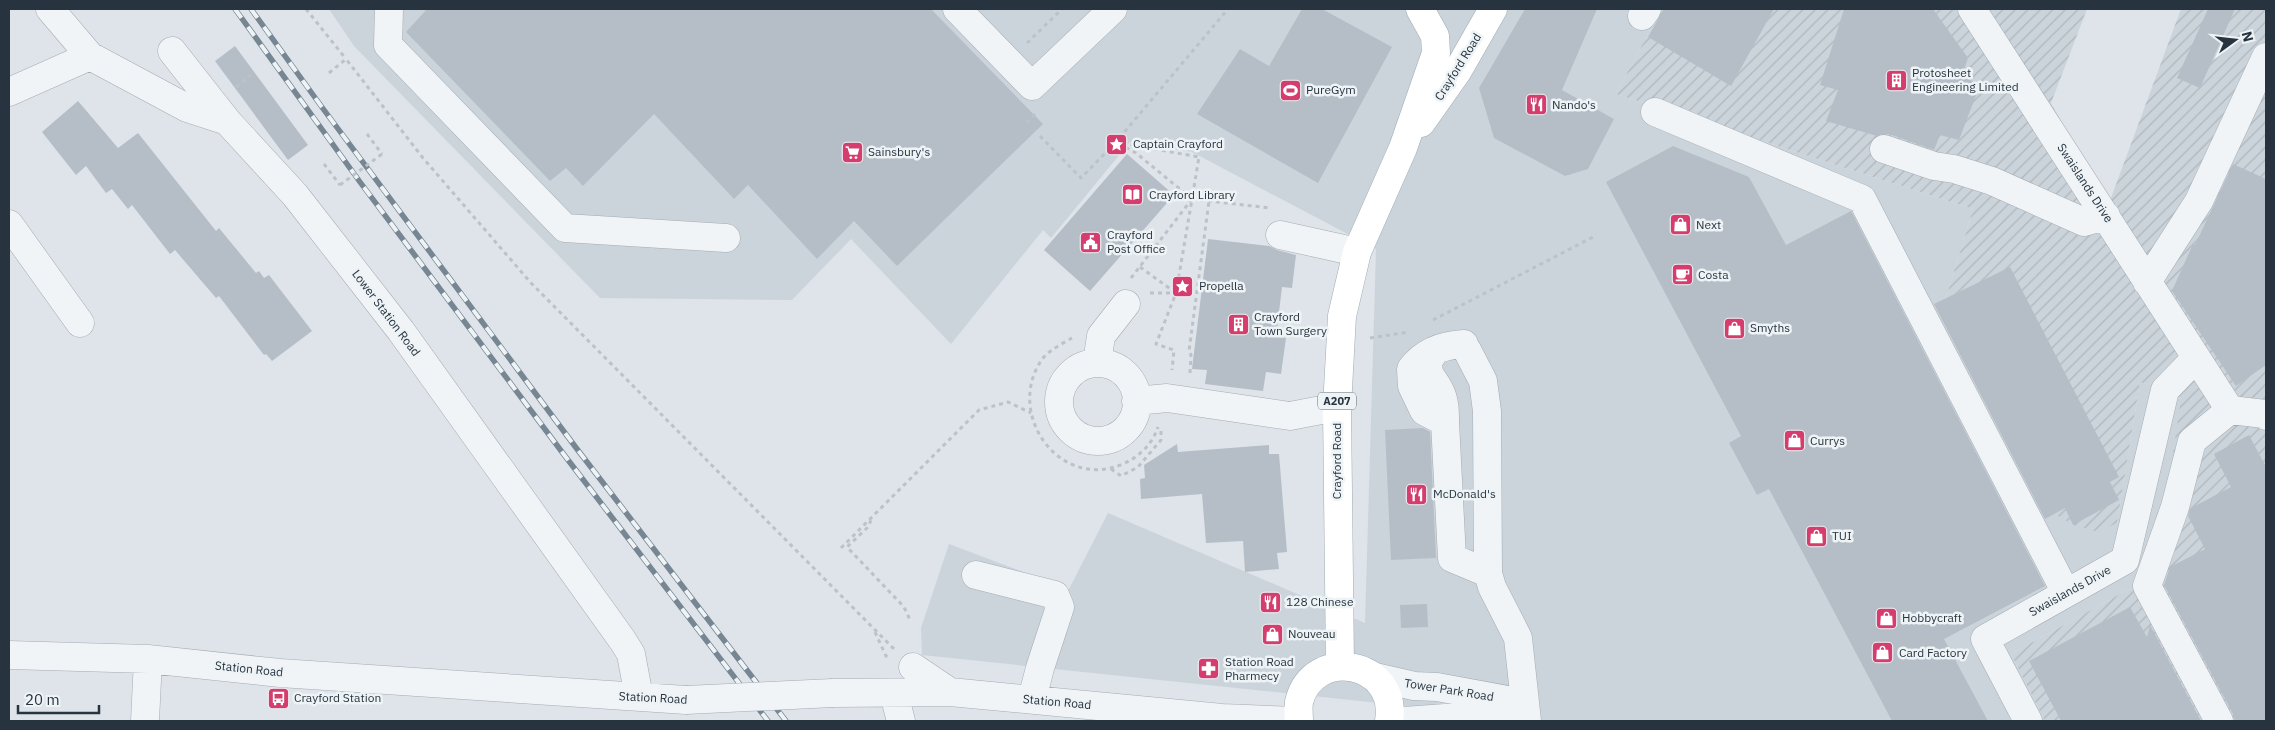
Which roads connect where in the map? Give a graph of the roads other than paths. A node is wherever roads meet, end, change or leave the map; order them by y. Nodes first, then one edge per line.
1 (50, 9) edge
2 (389, 9) edge
3 (957, 9) edge
4 (1113, 9) edge
5 (1420, 9) edge
6 (1493, 9) edge
7 (1972, 9) edge
8 (172, 51) dead end
9 (90, 56) junction
10 (2266, 57) edge
11 (9, 92) edge
12 (1655, 112) dead end
13 (227, 121) junction
14 (1403, 148) junction
15 (1884, 149) dead end
16 (2106, 216) junction
17 (9, 224) edge
18 (1280, 235) dead end
19 (726, 238) dead end
20 (1357, 252) junction
21 (2147, 282) junction
22 (1134, 292) road end
23 (80, 324) dead end
24 (2196, 358) junction
25 (1097, 363) junction
26 (1136, 401) junction
27 (1336, 407) junction
28 (2230, 410) junction
29 (2266, 416) edge
30 (1489, 564) junction
31 (976, 574) dead end
32 (2066, 593) junction
33 (9, 655) edge
34 (148, 659) junction
35 (1340, 666) junction
36 (913, 667) road end
37 (1375, 677) junction
38 (950, 692) junction
39 (894, 694) junction
40 (639, 697) junction
41 (1032, 699) junction
42 (1525, 712) edge
43 (145, 721) edge
44 (901, 721) edge
45 (1298, 721) edge
46 (1389, 721) edge
47 (1404, 721) edge
48 (2028, 721) edge
49 (2219, 721) edge

1 - 9 street, Lower Station Road
2 - 19 street
3 - 4 street
5 - 14 main road, Crayford Road / A207
6 - 14 main road, Crayford Road / A207
7 - 16 street, Swaislands Drive
8 - 13 street
9 - 11 street
9 - 13 street, Lower Station Road
10 - 21 street
12 - 32 street
13 - 40 street, Lower Station Road
14 - 20 main road, Crayford Road / A207
15 - 16 street
16 - 21 street, Swaislands Drive
17 - 23 street
18 - 20 street
20 - 27 main road, Crayford Road / A207
21 - 24 street, Swaislands Drive
22 - 25 street
24 - 28 street, Swaislands Drive
24 - 32 street, Swaislands Drive
25 - 26 street
25 - 26 street
26 - 27 street
27 - 35 main road, Crayford Road / A207
28 - 29 street
28 - 49 street
30 - 30 street
30 - 42 street
31 - 41 street
32 - 48 street, Swaislands Drive
33 - 34 street, Station Road
34 - 40 street, Station Road
34 - 43 street
35 - 37 main road
35 - 45 main road
36 - 38 street
37 - 42 street, Tower Park Road
37 - 46 main road
38 - 39 street, Station Road
38 - 41 street, Station Road
39 - 40 street, Station Road, bridge
39 - 44 street
41 - 45 street, Station Road
42 - 47 street, Tower Park Road

